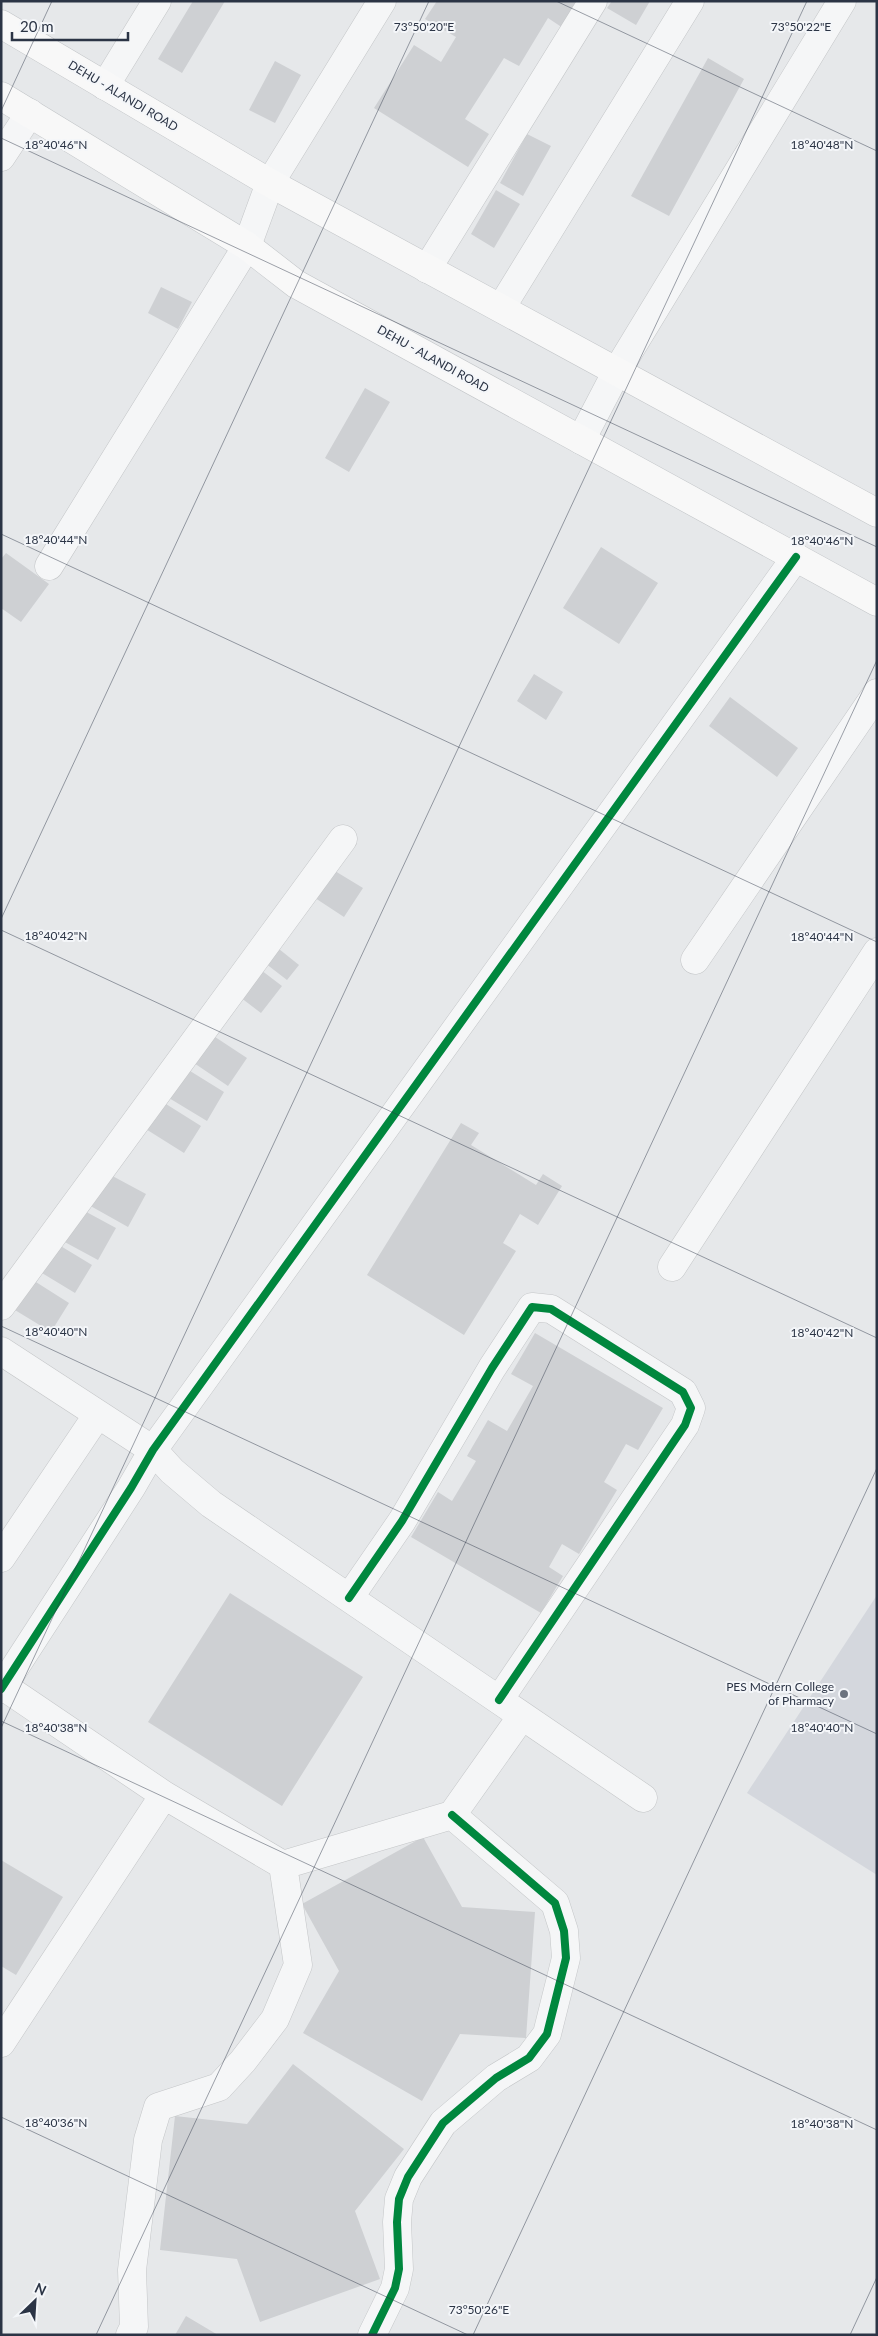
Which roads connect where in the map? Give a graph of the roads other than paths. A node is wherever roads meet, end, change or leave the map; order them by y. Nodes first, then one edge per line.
1 (157, 1) edge
2 (382, 1) edge
3 (593, 1) edge
4 (690, 1) edge
5 (842, 1) edge
6 (1, 24) edge
7 (105, 86) junction
8 (1, 96) edge
9 (30, 114) junction
10 (1, 157) edge
11 (270, 183) junction
12 (247, 246) junction
13 (428, 269) junction
14 (501, 308) junction
15 (617, 371) junction
16 (581, 440) junction
17 (877, 513) edge
18 (796, 557) junction
19 (49, 566) dead end
20 (877, 602) edge
21 (877, 693) edge
22 (343, 839) dead end
23 (877, 952) edge
24 (695, 960) dead end
25 (672, 1267) dead end
26 (1, 1306) edge
27 (1, 1351) edge
28 (98, 1414) junction
29 (153, 1450) junction
30 (1, 1558) edge
31 (349, 1598) junction
32 (2, 1687) edge
33 (499, 1700) junction
34 (522, 1716) junction
35 (164, 1795) junction
36 (643, 1798) dead end
37 (452, 1815) junction
38 (283, 1865) junction
39 (1, 2043) edge
40 (130, 2335) edge
41 (372, 2335) edge

1 - 7 street
2 - 11 street
3 - 13 street
4 - 14 street
5 - 15 street
6 - 7 main road, DEHU - ALANDI ROAD
7 - 11 main road, DEHU - ALANDI ROAD
8 - 9 main road, DEHU - ALANDI ROAD
9 - 10 street
9 - 12 main road, DEHU - ALANDI ROAD
11 - 12 street
11 - 13 main road, DEHU - ALANDI ROAD
12 - 16 main road, DEHU - ALANDI ROAD
12 - 19 street
13 - 14 main road, DEHU - ALANDI ROAD
14 - 15 main road, DEHU - ALANDI ROAD
15 - 16 street
15 - 17 main road, DEHU - ALANDI ROAD
16 - 18 main road, DEHU - ALANDI ROAD
18 - 20 main road, DEHU - ALANDI ROAD
18 - 29 street
21 - 24 street
22 - 26 street
23 - 25 street
27 - 28 street
28 - 29 street
28 - 30 street
29 - 31 street
29 - 32 street
31 - 33 street
31 - 33 street
32 - 35 street
33 - 34 street
34 - 36 street
34 - 37 street
35 - 38 street
35 - 39 street
37 - 38 street
37 - 41 street
38 - 40 street

